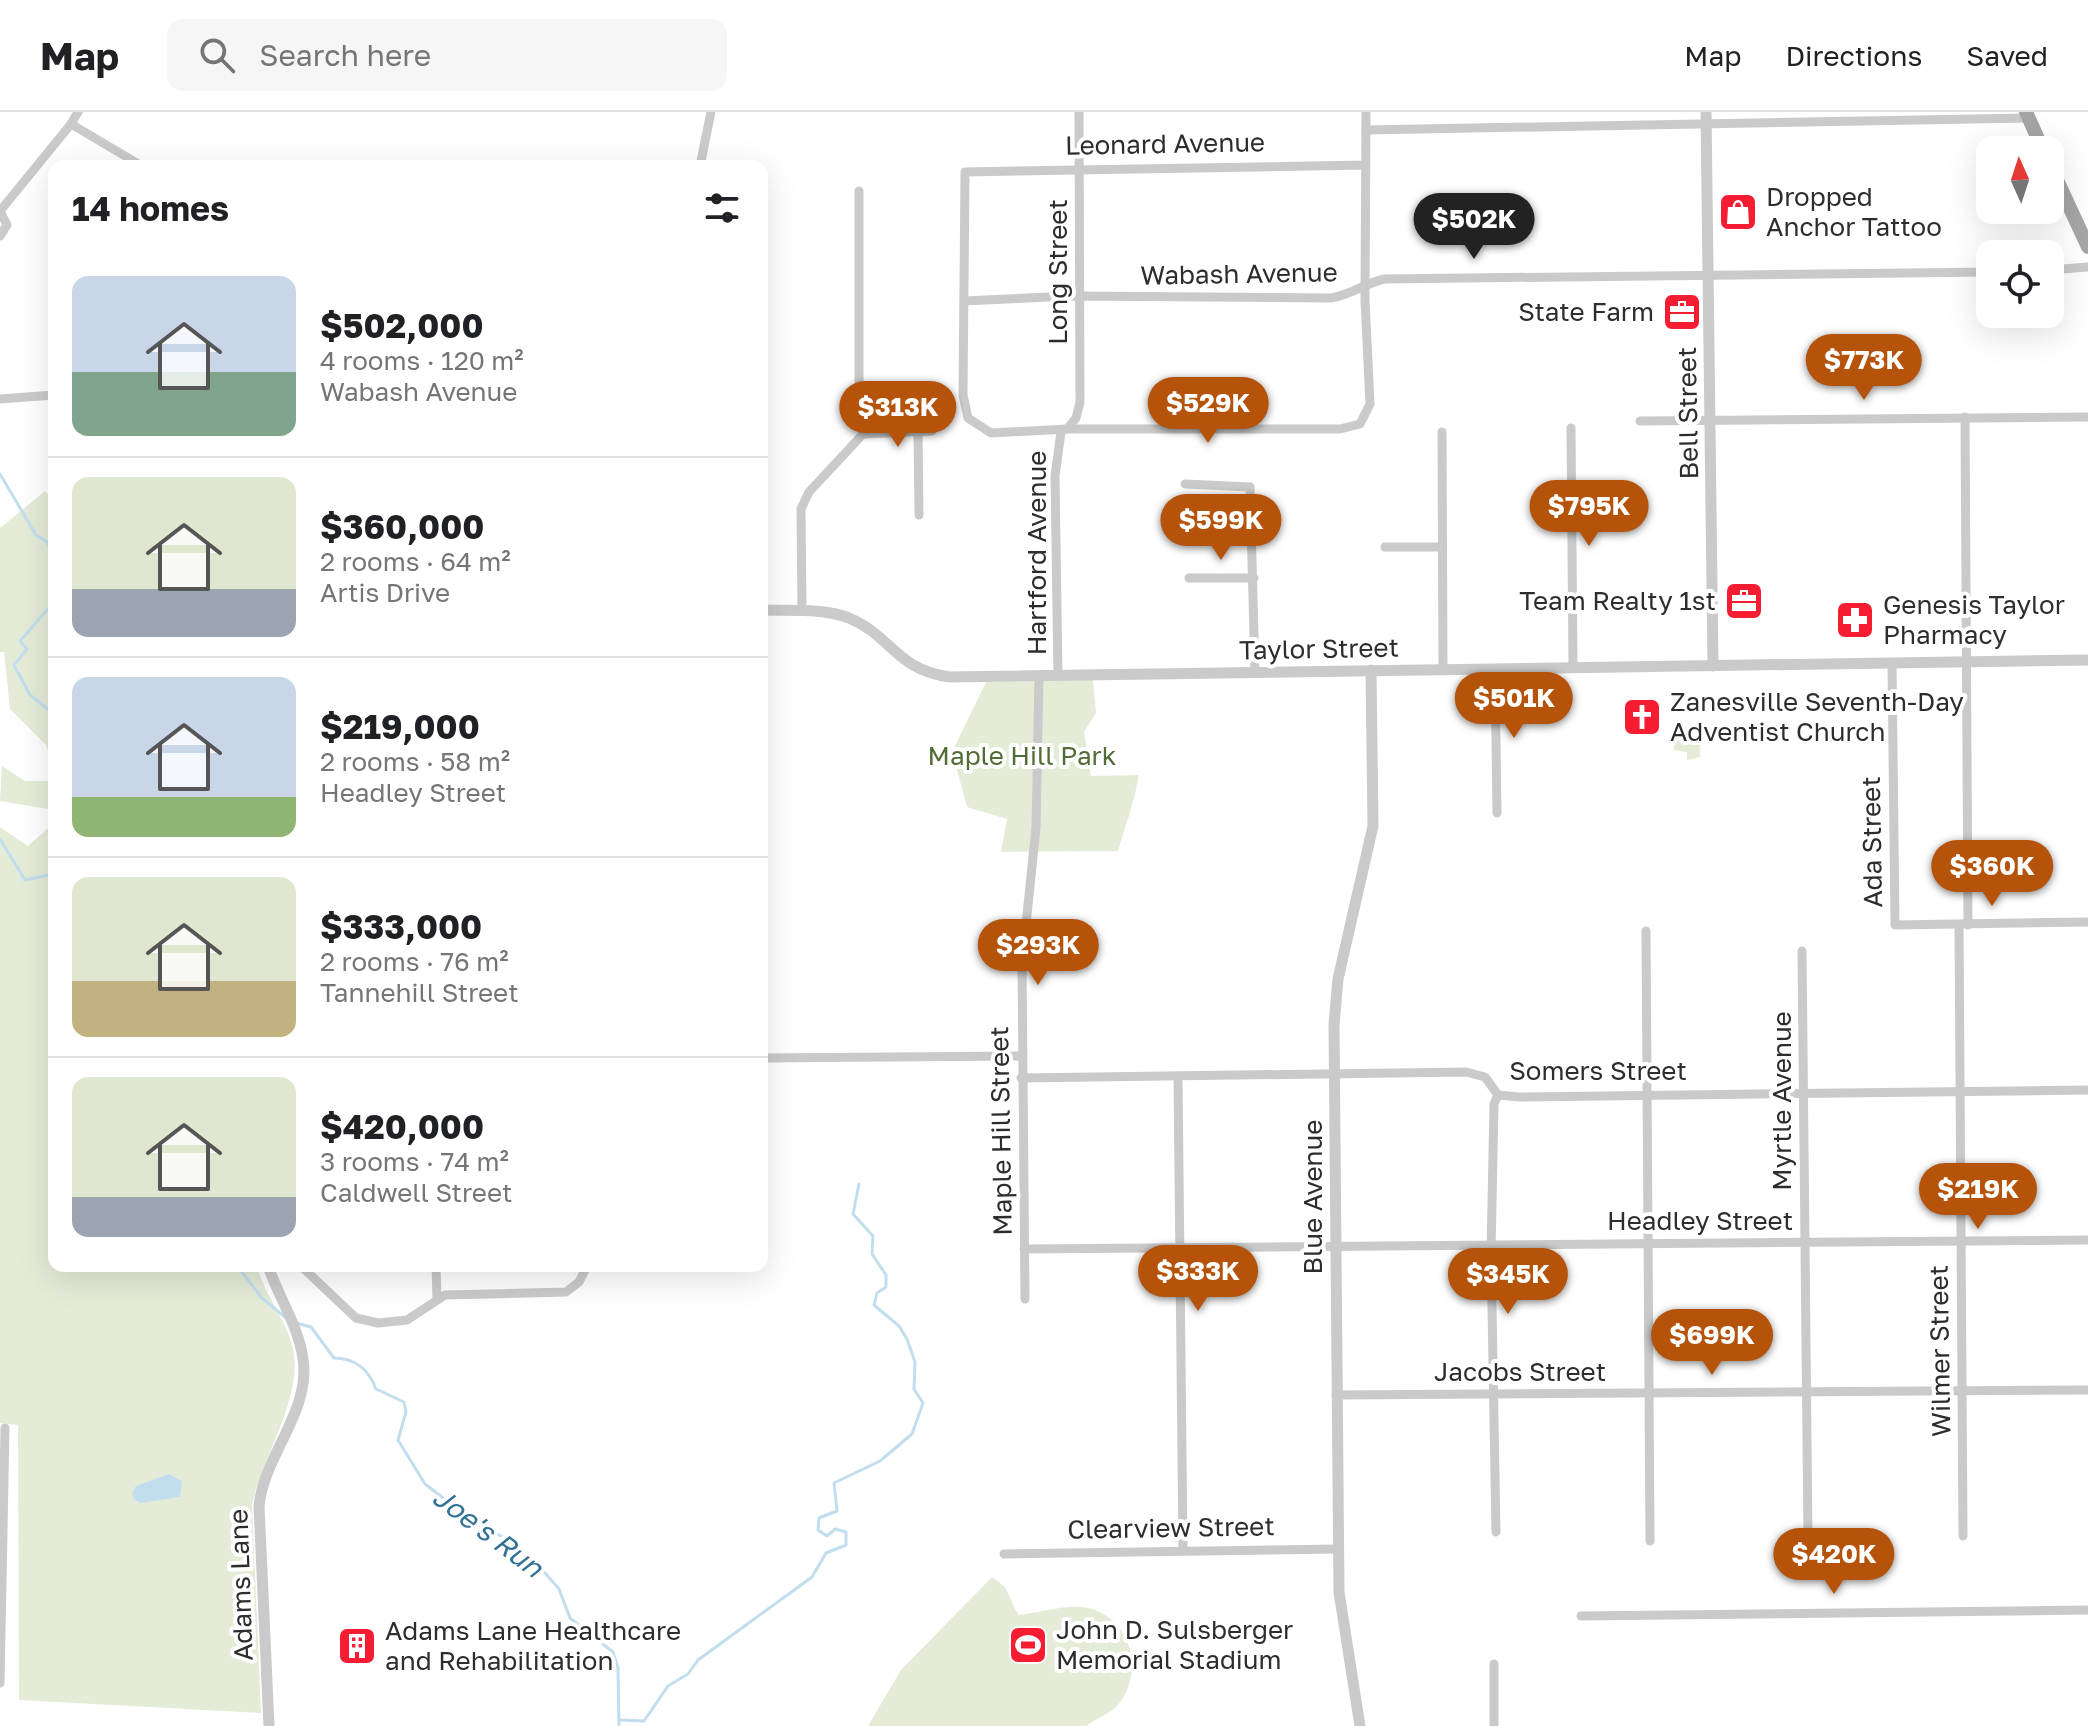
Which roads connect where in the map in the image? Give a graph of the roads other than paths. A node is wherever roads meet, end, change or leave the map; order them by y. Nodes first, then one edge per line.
1 (78, 112) edge
2 (711, 112) edge
3 (1079, 112) edge
4 (1366, 112) edge
5 (1706, 112) edge
6 (2028, 115) edge
7 (71, 124) junction
8 (1706, 125) junction
9 (1366, 130) junction
10 (2037, 136) edge
11 (132, 160) edge
12 (701, 160) edge
13 (1365, 165) junction
14 (1080, 167) junction
15 (859, 191) dead end
16 (2064, 191) edge
17 (0, 211) edge
18 (2084, 227) edge
19 (0, 236) edge
20 (2088, 247) edge
21 (2088, 267) edge
22 (2064, 269) edge
23 (1976, 272) edge
24 (1708, 275) junction
25 (1366, 282) junction
26 (1081, 297) junction
27 (964, 301) junction
28 (48, 395) edge
29 (0, 399) edge
30 (1965, 417) junction
31 (2088, 417) edge
32 (1709, 420) junction
33 (1640, 421) dead end
34 (1571, 428) dead end
35 (1064, 430) junction
36 (932, 431) dead end
37 (918, 432) junction
38 (1442, 432) dead end
39 (863, 434) junction
40 (1185, 484) dead end
41 (919, 515) dead end
42 (1385, 547) dead end
43 (1442, 547) junction
44 (1189, 578) dead end
45 (1254, 578) junction
46 (768, 610) edge
47 (802, 611) junction
48 (2088, 660) edge
49 (1966, 663) junction
50 (1892, 664) junction
51 (1713, 666) junction
52 (1573, 668) junction
53 (1443, 669) junction
54 (1495, 669) junction
55 (1371, 670) junction
56 (1255, 671) junction
57 (1039, 676) junction
58 (1058, 676) junction
59 (1497, 813) dead end
60 (2088, 922) edge
61 (1963, 925) junction
62 (1646, 931) dead end
63 (1802, 951) dead end
64 (1021, 1056) junction
65 (768, 1058) edge
66 (1334, 1075) junction
67 (1178, 1076) junction
68 (1021, 1078) junction
69 (2088, 1090) edge
70 (1960, 1091) junction
71 (1804, 1092) junction
72 (1498, 1095) junction
73 (1647, 1095) junction
74 (2088, 1240) edge
75 (1961, 1241) junction
76 (1804, 1242) junction
77 (1492, 1243) junction
78 (1647, 1243) junction
79 (1180, 1247) junction
80 (1335, 1247) junction
81 (1024, 1249) junction
82 (270, 1272) edge
83 (307, 1272) edge
84 (436, 1272) edge
85 (584, 1272) edge
86 (437, 1298) junction
87 (1025, 1299) dead end
88 (2088, 1390) edge
89 (1963, 1391) junction
90 (1806, 1392) junction
91 (1491, 1394) junction
92 (1650, 1394) junction
93 (1336, 1395) junction
94 (5, 1428) dead end
95 (1496, 1532) dead end
96 (1963, 1536) dead end
97 (1808, 1539) dead end
98 (1650, 1541) dead end
99 (1338, 1549) junction
100 (1183, 1550) junction
101 (1004, 1554) dead end
102 (2088, 1610) edge
103 (1581, 1616) dead end
104 (1494, 1664) dead end
105 (0, 1683) edge
106 (269, 1726) edge
107 (1360, 1726) edge
108 (1494, 1726) edge

1 - 7 street
2 - 12 street
3 - 14 street, Long Street
4 - 9 street
5 - 8 street, Bell Street
6 - 8 street
6 - 10 main road
7 - 11 street
7 - 17 street
8 - 9 street
8 - 24 street, Bell Street
9 - 13 street
13 - 14 street, Leonard Avenue
13 - 25 street
14 - 26 street, Long Street
14 - 27 street, Leonard Avenue
15 - 39 street
16 - 18 main road
17 - 19 street
18 - 20 main road
21 - 22 street
23 - 24 street, Wabash Avenue
24 - 25 street, Wabash Avenue
24 - 32 street, Bell Street
25 - 26 street, Wabash Avenue
25 - 35 street
26 - 27 street, Wabash Avenue
26 - 35 street, Long Street
27 - 35 street
28 - 29 street
30 - 31 street
30 - 32 street
30 - 49 street, Wilmer Street
32 - 33 street
32 - 51 street, Bell Street
34 - 52 street
35 - 58 street, Hartford Avenue
36 - 37 street
37 - 39 street
37 - 41 street
38 - 43 street
39 - 47 street
40 - 45 street
42 - 43 street
43 - 53 street
44 - 45 street
45 - 56 street
46 - 47 street, Taylor Street
47 - 57 street, Taylor Street
48 - 49 street, Taylor Street
49 - 50 street, Taylor Street
49 - 61 street, Wilmer Street
50 - 51 street, Taylor Street
50 - 61 street, Ada Street
51 - 52 street, Taylor Street
52 - 54 street, Taylor Street
53 - 54 street, Taylor Street
53 - 55 street, Taylor Street
54 - 59 street
55 - 56 street, Taylor Street
55 - 66 street, Blue Avenue
56 - 58 street, Taylor Street
57 - 58 street, Taylor Street
57 - 64 street, Maple Hill Street
60 - 61 street
61 - 70 street, Wilmer Street
62 - 73 street
63 - 71 street, Myrtle Avenue
64 - 65 street
64 - 68 street, Maple Hill Street
66 - 67 street, Somers Street
66 - 72 street, Somers Street
66 - 80 street, Blue Avenue
67 - 68 street, Somers Street
67 - 79 street
68 - 81 street, Maple Hill Street
69 - 70 street, Somers Street
70 - 71 street, Somers Street
70 - 75 street, Wilmer Street
71 - 73 street, Somers Street
71 - 76 street, Myrtle Avenue
72 - 73 street, Somers Street
72 - 77 street
73 - 78 street
74 - 75 street, Headley Street
75 - 76 street, Headley Street
75 - 89 street, Wilmer Street
76 - 78 street, Headley Street
76 - 90 street, Myrtle Avenue
77 - 78 street, Headley Street
77 - 80 street, Headley Street
77 - 91 street
78 - 92 street
79 - 80 street, Headley Street
79 - 81 street, Headley Street
79 - 100 street
80 - 93 street, Blue Avenue
81 - 87 street, Maple Hill Street
82 - 106 street, Adams Lane
83 - 86 street
84 - 86 street
85 - 86 street
88 - 89 street, Jacobs Street
89 - 90 street, Jacobs Street
89 - 96 street, Wilmer Street
90 - 92 street, Jacobs Street
90 - 97 street, Myrtle Avenue
91 - 92 street, Jacobs Street
91 - 93 street, Jacobs Street
91 - 95 street
92 - 98 street
93 - 99 street, Blue Avenue
94 - 105 street
99 - 100 street, Clearview Street
99 - 107 street, Blue Avenue
100 - 101 street, Clearview Street
102 - 103 street
104 - 108 street

